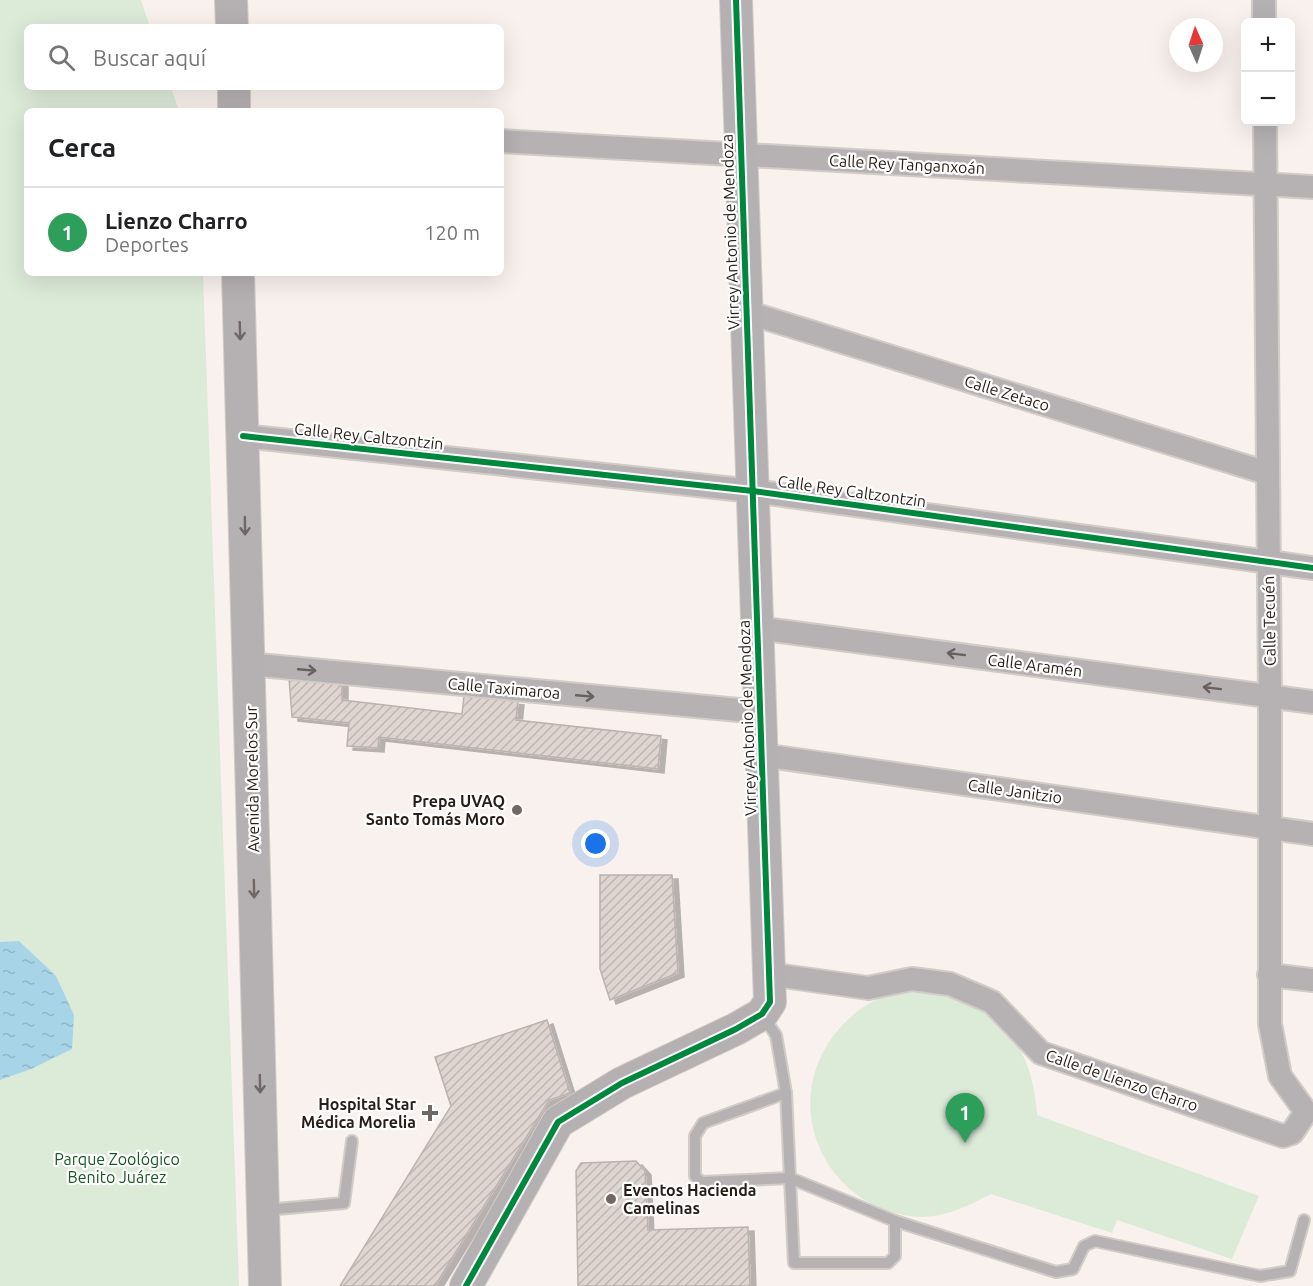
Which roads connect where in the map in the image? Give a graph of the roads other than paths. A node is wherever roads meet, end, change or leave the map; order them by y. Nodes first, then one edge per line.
1 (231, 0) edge
2 (736, 0) edge
3 (1264, 0) edge
4 (1264, 18) edge
5 (232, 24) edge
6 (234, 90) edge
7 (234, 108) edge
8 (1265, 126) edge
9 (504, 141) edge
10 (741, 154) junction
11 (1265, 184) junction
12 (1313, 187) edge
13 (238, 276) edge
14 (746, 312) junction
15 (243, 436) junction
16 (1267, 473) junction
17 (753, 491) junction
18 (1268, 562) junction
19 (1313, 568) edge
20 (757, 628) junction
21 (249, 664) junction
22 (1270, 695) junction
23 (1313, 702) edge
24 (760, 712) junction
25 (762, 755) junction
26 (1269, 827) junction
27 (1313, 834) edge
28 (769, 974) junction
29 (1269, 975) junction
30 (1313, 980) edge
31 (762, 1014) junction
32 (786, 1093) junction
33 (1309, 1114) edge
34 (352, 1141) dead end
35 (790, 1178) junction
36 (263, 1210) junction
37 (1304, 1220) dead end
38 (895, 1221) junction
39 (265, 1286) edge
40 (466, 1286) edge

1 - 5 street
2 - 10 street, Virrey Antonio de Mendoza
3 - 4 street
6 - 7 street
8 - 11 street, Calle Tecuén
9 - 10 street, Calle Rey Tanganxoán
10 - 11 street, Calle Rey Tanganxoán
10 - 14 street, Virrey Antonio de Mendoza
11 - 12 street, Calle Rey Tanganxoán
11 - 16 street, Calle Tecuén
13 -> 15 street, Avenida Morelos Sur
14 - 16 street, Calle Zetaco
14 - 17 street, Virrey Antonio de Mendoza
15 - 17 street, Calle Rey Caltzontzin
15 -> 21 street, Avenida Morelos Sur
16 - 18 street, Calle Tecuén
17 - 18 street, Calle Rey Caltzontzin
17 - 20 street, Virrey Antonio de Mendoza
18 - 19 street, Calle Rey Caltzontzin
18 - 22 street, Calle Tecuén
22 -> 20 street, Calle Aramén
20 - 24 street, Virrey Antonio de Mendoza
21 -> 24 street, Calle Taximaroa
21 -> 36 street, Avenida Morelos Sur
22 - 23 street, Calle Aramén
22 - 26 street, Calle Tecuén
24 - 25 street, Virrey Antonio de Mendoza
25 - 26 street, Calle Janitzio
25 - 28 street, Virrey Antonio de Mendoza
26 - 27 street, Calle Janitzio
26 - 29 street, Calle Tecuén
28 - 31 street, Virrey Antonio de Mendoza
28 - 33 street, Calle de Lienzo Charro
29 - 30 street
29 - 33 street, Calle Tecuén
31 - 32 lane
31 - 40 street
32 - 35 lane
32 - 35 lane
34 - 36 lane
35 - 38 lane
35 - 38 lane
36 - 39 street, Avenida Morelos Sur
37 - 38 lane

